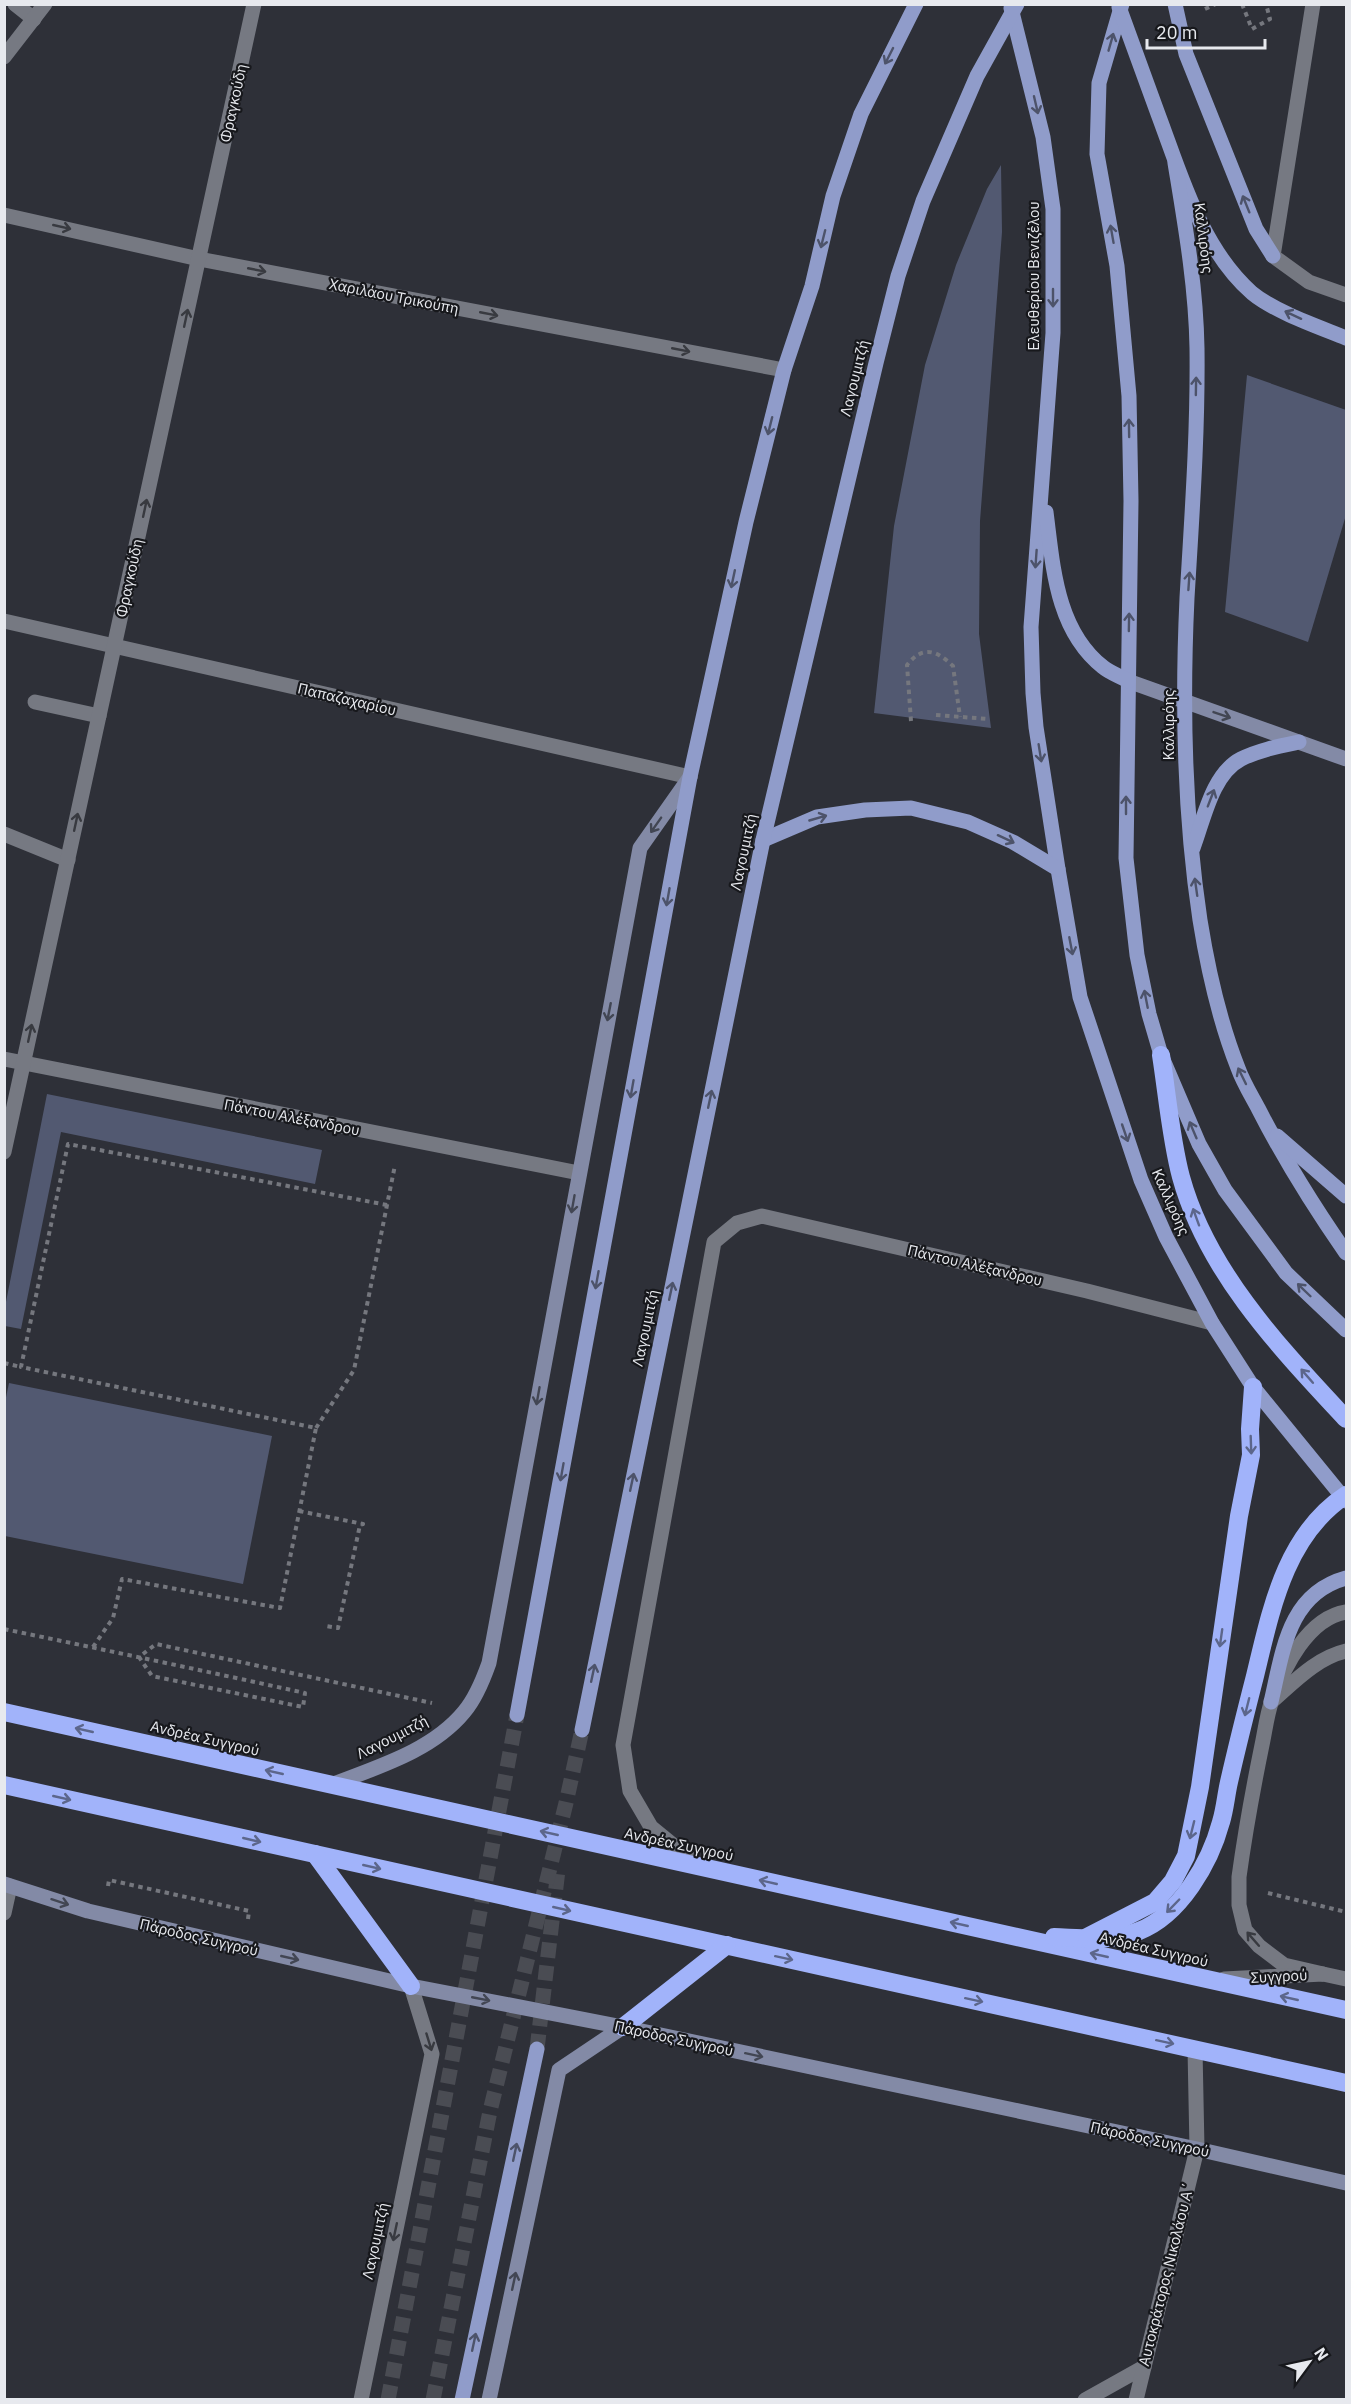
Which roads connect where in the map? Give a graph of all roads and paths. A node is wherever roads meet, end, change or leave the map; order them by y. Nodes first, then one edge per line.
1 (15, 4) edge
2 (45, 4) edge
3 (254, 4) edge
4 (916, 4) edge
5 (1010, 4) edge
6 (1017, 4) edge
7 (1120, 4) edge
8 (1175, 4) edge
9 (1242, 4) edge
10 (1266, 4) edge
11 (1313, 4) edge
12 (34, 19) junction
13 (4, 57) edge
14 (1175, 163) junction
15 (4, 214) edge
16 (1273, 256) junction
17 (199, 259) junction
18 (1347, 295) edge
19 (1347, 338) edge
20 (784, 370) junction
21 (1041, 480) junction
22 (4, 621) edge
23 (114, 646) junction
24 (1128, 681) junction
25 (34, 702) dead end
26 (1185, 702) junction
27 (936, 715) dead end
28 (99, 716) junction
29 (960, 717) junction
30 (988, 719) dead end
31 (910, 721) dead end
32 (1299, 742) junction
33 (1347, 759) edge
34 (690, 777) junction
35 (4, 834) edge
36 (763, 840) junction
37 (1191, 853) junction
38 (68, 860) junction
39 (1058, 869) junction
40 (1161, 1055) junction
41 (4, 1059) edge
42 (24, 1064) junction
43 (1268, 1128) junction
44 (400, 1138) junction
45 (4, 1152) edge
46 (579, 1173) junction
47 (1347, 1196) edge
48 (387, 1205) junction
49 (1347, 1253) edge
50 (1212, 1323) junction
51 (1347, 1330) edge
52 (4, 1363) edge
53 (21, 1366) junction
54 (1253, 1387) junction
55 (1347, 1419) edge
56 (316, 1428) junction
57 (1347, 1495) edge
58 (1347, 1501) edge
59 (299, 1511) junction
60 (1347, 1578) edge
61 (1347, 1612) edge
62 (326, 1626) dead end
63 (4, 1629) edge
64 (93, 1647) junction
65 (1347, 1651) edge
66 (139, 1657) junction
67 (1271, 1702) junction
68 (466, 1710) junction
69 (4, 1712) edge
70 (518, 1715) tunnel mouth
71 (582, 1730) tunnel mouth
72 (4, 1785) edge
73 (331, 1785) junction
74 (315, 1854) junction
75 (700, 1867) junction
76 (109, 1880) dead end
77 (8, 1885) edge
78 (153, 1890) dead end
79 (4, 1914) edge
80 (1016, 1937) junction
81 (1086, 1938) junction
82 (727, 1945) junction
83 (1323, 1974) junction
84 (1347, 1979) edge
85 (1210, 1980) junction
86 (411, 1986) junction
87 (1347, 2010) edge
88 (623, 2027) junction
89 (537, 2049) tunnel mouth
90 (1195, 2049) junction
91 (1347, 2083) edge
92 (1197, 2149) junction
93 (1347, 2183) edge
94 (1144, 2367) junction
95 (361, 2400) edge
96 (462, 2400) edge
97 (489, 2400) edge
98 (1085, 2400) edge
99 (1136, 2400) edge

1 - 12 street
2 - 12 street
3 - 17 street, Φραγκούδη
4 -> 20 main road, Λαγουμιτζή
5 -> 21 main road, Ελευθερίου Βενιζέλου
6 - 36 main road, Λαγουμιτζή
7 - 14 main road
24 -> 7 main road
16 -> 8 main road
9 - 10 path
11 - 16 street
12 - 13 street
19 -> 14 main road
26 -> 14 main road, Καλλιρόης
15 -> 17 street, Χαριλάου Τρικούπη
16 - 18 street
17 -> 20 street, Χαριλάου Τρικούπη
23 -> 17 street, Φραγκούδη
20 -> 34 main road, Λαγουμιτζή
21 - 24 main road
21 -> 39 main road, Καλλιρόης
22 - 23 street, Παπαζαχαρίου
23 - 28 street, Φραγκούδη
23 - 34 street, Παπαζαχαρίου
24 - 26 street
40 -> 24 main road
25 - 28 street
26 -> 32 street
26 - 37 main road, Καλλιρόης
27 - 29 path
38 -> 28 street, Φραγκούδη
29 - 30 path
29 - 31 path
32 - 33 street
37 -> 32 main road
34 -> 46 street, Λαγουμιτζή
34 -> 70 main road, Λαγουμιτζή
35 - 38 street
36 -> 39 main road
71 -> 36 main road, Λαγουμιτζή
43 -> 37 main road, Καλλιρόης
42 -> 38 street, Φραγκούδη
39 -> 50 main road, Καλλιρόης
51 -> 40 main road
55 -> 40 highway
41 - 42 street, Πάντου Αλέξανδρου
42 - 44 street, Πάντου Αλέξανδρου
42 - 45 street, Φραγκούδη
43 - 47 main road
43 - 49 main road, Καλλιρόης
44 - 46 street, Πάντου Αλέξανδρου
44 - 48 path
46 -> 68 street, Λαγουμιτζή
48 - 53 path
48 - 56 path
50 - 54 main road, Καλλιρόης
50 - 75 street, Πάντου Αλέξανδρου
52 - 53 path
53 - 56 path
54 - 58 main road, Καλλιρόης
54 -> 81 highway
56 - 59 path
57 -> 81 highway
59 - 62 path
59 - 64 path
60 - 67 main road
61 - 67 street
63 - 64 path
64 - 66 path
65 - 67 street
66 - 66 path
66 - 68 path
83 -> 67 street
68 - 73 street, Λαγουμιτζή
73 -> 69 highway, Ανδρέα Συγγρού
72 -> 74 highway
75 -> 73 highway, Ανδρέα Συγγρού
74 -> 82 highway
74 - 86 highway
80 -> 75 highway, Ανδρέα Συγγρού
76 - 78 path
77 - 79 street
77 -> 86 street, Πάροδος Συγγρού
80 - 81 highway
85 -> 80 highway, Ανδρέα Συγγρού
82 - 88 highway
82 -> 90 highway
83 - 84 street, Συγγρού
83 - 85 street, Συγγρού
87 -> 85 highway, Ανδρέα Συγγρού
86 -> 88 street, Πάροδος Συγγρού
86 -> 95 street, Λαγουμιτζή
88 -> 92 street, Πάροδος Συγγρού
97 -> 88 street
96 -> 89 main road
90 - 91 highway
90 - 92 street, Αυτοκράτορος Νικολάου Α΄
92 - 93 street, Πάροδος Συγγρού
92 - 94 street, Αυτοκράτορος Νικολάου Α΄
94 - 98 street
94 - 99 street, Αυτοκράτορος Νικολάου Α΄

